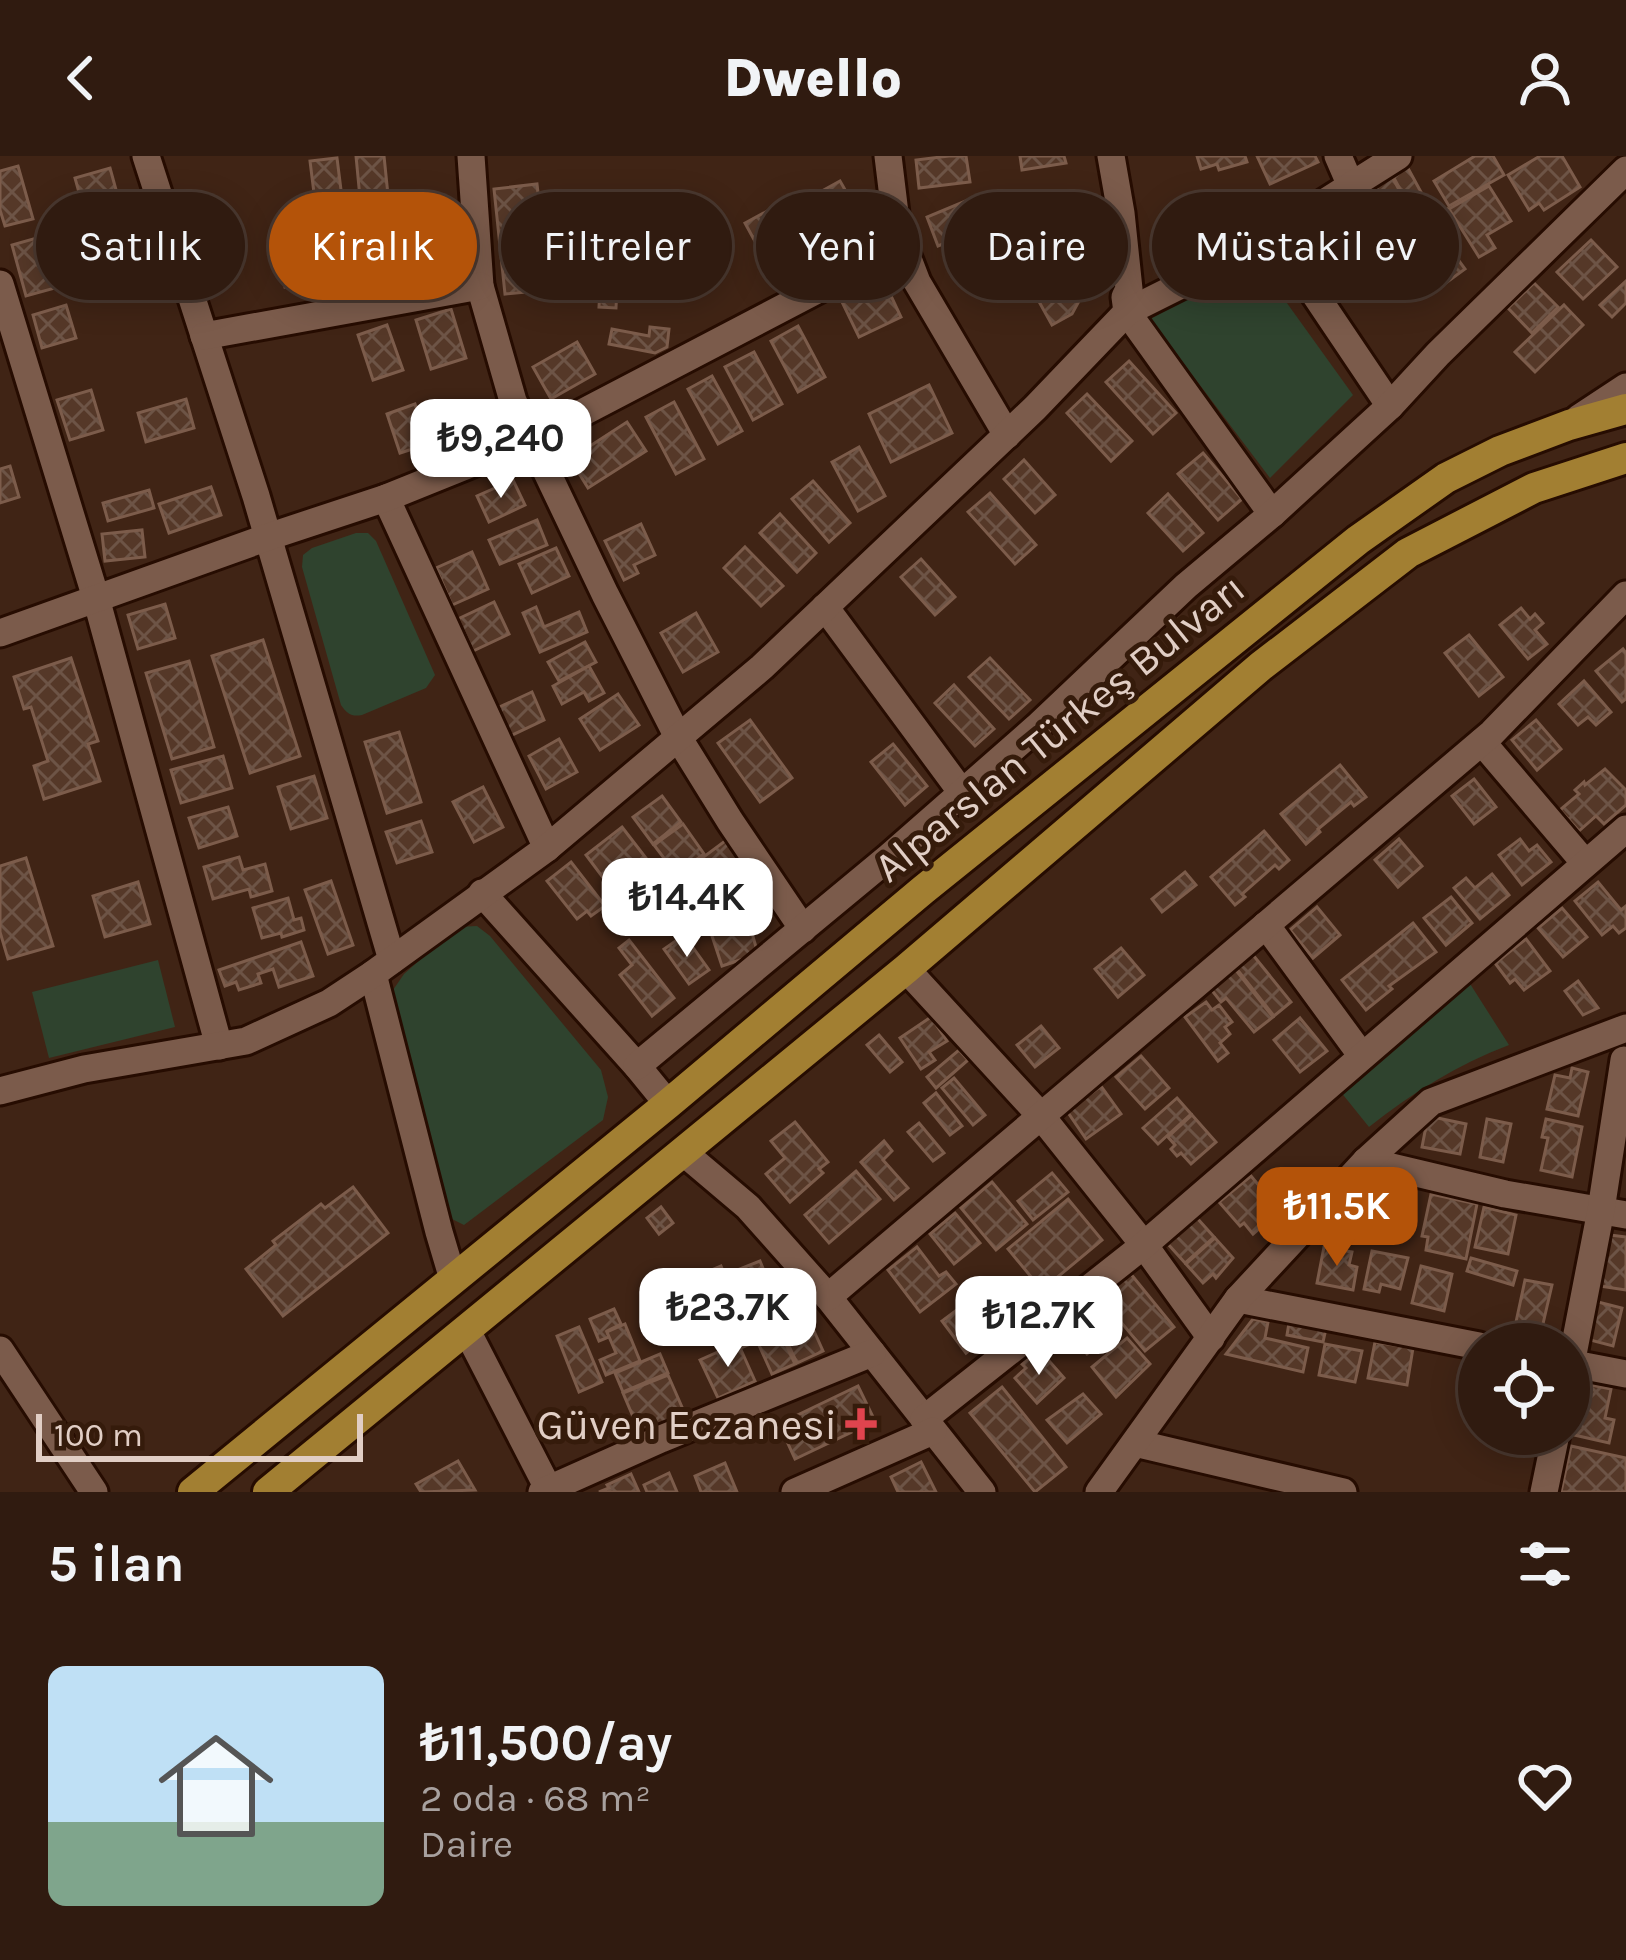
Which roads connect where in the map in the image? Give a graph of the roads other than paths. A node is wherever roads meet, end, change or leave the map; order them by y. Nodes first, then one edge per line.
1 (471, 156) edge
2 (888, 156) edge
3 (1111, 156) edge
4 (1338, 156) edge
5 (1398, 156) edge
6 (152, 157) edge
7 (1626, 170) edge
8 (1351, 186) junction
9 (892, 192) edge
10 (1342, 192) edge
11 (0, 284) edge
12 (480, 286) junction
13 (920, 287) edge
14 (1152, 299) edge
15 (798, 300) edge
16 (1319, 300) edge
17 (1127, 312) junction
18 (205, 336) junction
19 (1626, 387) edge
20 (1390, 406) junction
21 (1626, 409) edge
22 (1569, 425) junction
23 (1006, 435) junction
24 (530, 440) junction
25 (1626, 458) edge
26 (386, 498) junction
27 (1272, 514) junction
28 (268, 537) junction
29 (1626, 595) edge
30 (97, 598) junction
31 (825, 607) junction
32 (0, 633) edge
33 (678, 737) junction
34 (1482, 742) junction
35 (963, 794) junction
36 (1626, 830) edge
37 (547, 848) junction
38 (1585, 863) junction
39 (482, 893) junction
40 (1265, 926) junction
41 (803, 928) junction
42 (383, 967) junction
43 (907, 969) junction
44 (1626, 1028) edge
45 (1595, 1039) junction
46 (219, 1046) junction
47 (1362, 1056) junction
48 (1625, 1060) edge
49 (637, 1066) junction
50 (0, 1091) edge
51 (668, 1104) junction
52 (1041, 1116) junction
53 (682, 1152) junction
54 (1366, 1161) junction
55 (1614, 1213) edge
56 (1144, 1245) junction
57 (453, 1279) junction
58 (828, 1297) junction
59 (1238, 1299) junction
60 (1583, 1323) edge
61 (466, 1330) junction
62 (1211, 1338) junction
63 (1458, 1342) edge
64 (0, 1350) edge
65 (872, 1353) junction
66 (1590, 1370) edge
67 (1626, 1374) edge
68 (929, 1425) junction
69 (1136, 1443) junction
70 (1552, 1455) edge
71 (547, 1491) edge
72 (94, 1492) edge
73 (193, 1492) edge
74 (268, 1492) edge
75 (795, 1492) edge
76 (982, 1492) edge
77 (1099, 1492) edge
78 (1343, 1492) edge
79 (1544, 1492) edge

1 - 12 street
2 - 9 street
3 - 17 street
4 - 8 street
5 - 8 street
6 - 18 street
7 - 20 street
8 - 10 street
11 - 30 street
12 - 18 street
12 - 24 street
13 - 23 street
14 - 17 street
15 - 24 street
16 - 20 street
17 - 23 street
17 - 27 street
18 - 28 street
19 - 22 street
20 - 27 street
21 - 22 main road, Alparslan Türkeş Bulvarı
22 - 51 main road, Alparslan Türkeş Bulvarı
23 - 31 street
24 - 26 street
24 - 33 street
25 - 43 main road, Alparslan Türkeş Bulvarı
26 - 28 street
26 - 37 street
27 - 35 street
28 - 30 street
28 - 42 street
29 - 34 street
30 - 32 street
30 - 46 street
31 - 33 street
31 - 35 street
33 - 37 street
33 - 41 street
34 - 38 street
34 - 40 street
35 - 41 street
36 - 38 street
37 - 39 street
38 - 47 street
39 - 42 street
39 - 49 street
40 - 47 street
40 - 52 street
41 - 49 street
42 - 46 street
42 - 57 street
43 - 52 street
43 - 53 main road, Alparslan Türkeş Bulvarı
44 - 45 street
45 - 48 street
45 - 54 street
46 - 50 street
47 - 56 street
48 - 55 street
49 - 51 street
51 - 57 main road, Alparslan Türkeş Bulvarı
52 - 56 street
52 - 58 street
53 - 58 street
53 - 61 main road, Alparslan Türkeş Bulvarı
54 - 55 street
54 - 59 street
55 - 60 street
56 - 62 street
56 - 68 street
57 - 73 main road, Alparslan Türkeş Bulvarı
58 - 65 street
59 - 62 street
59 - 63 street
61 - 71 street
61 - 74 main road, Alparslan Türkeş Bulvarı
62 - 69 street
64 - 72 street
65 - 68 street
65 - 71 street
66 - 67 street
68 - 75 street
68 - 76 street
69 - 77 street
69 - 78 street
70 - 79 street

